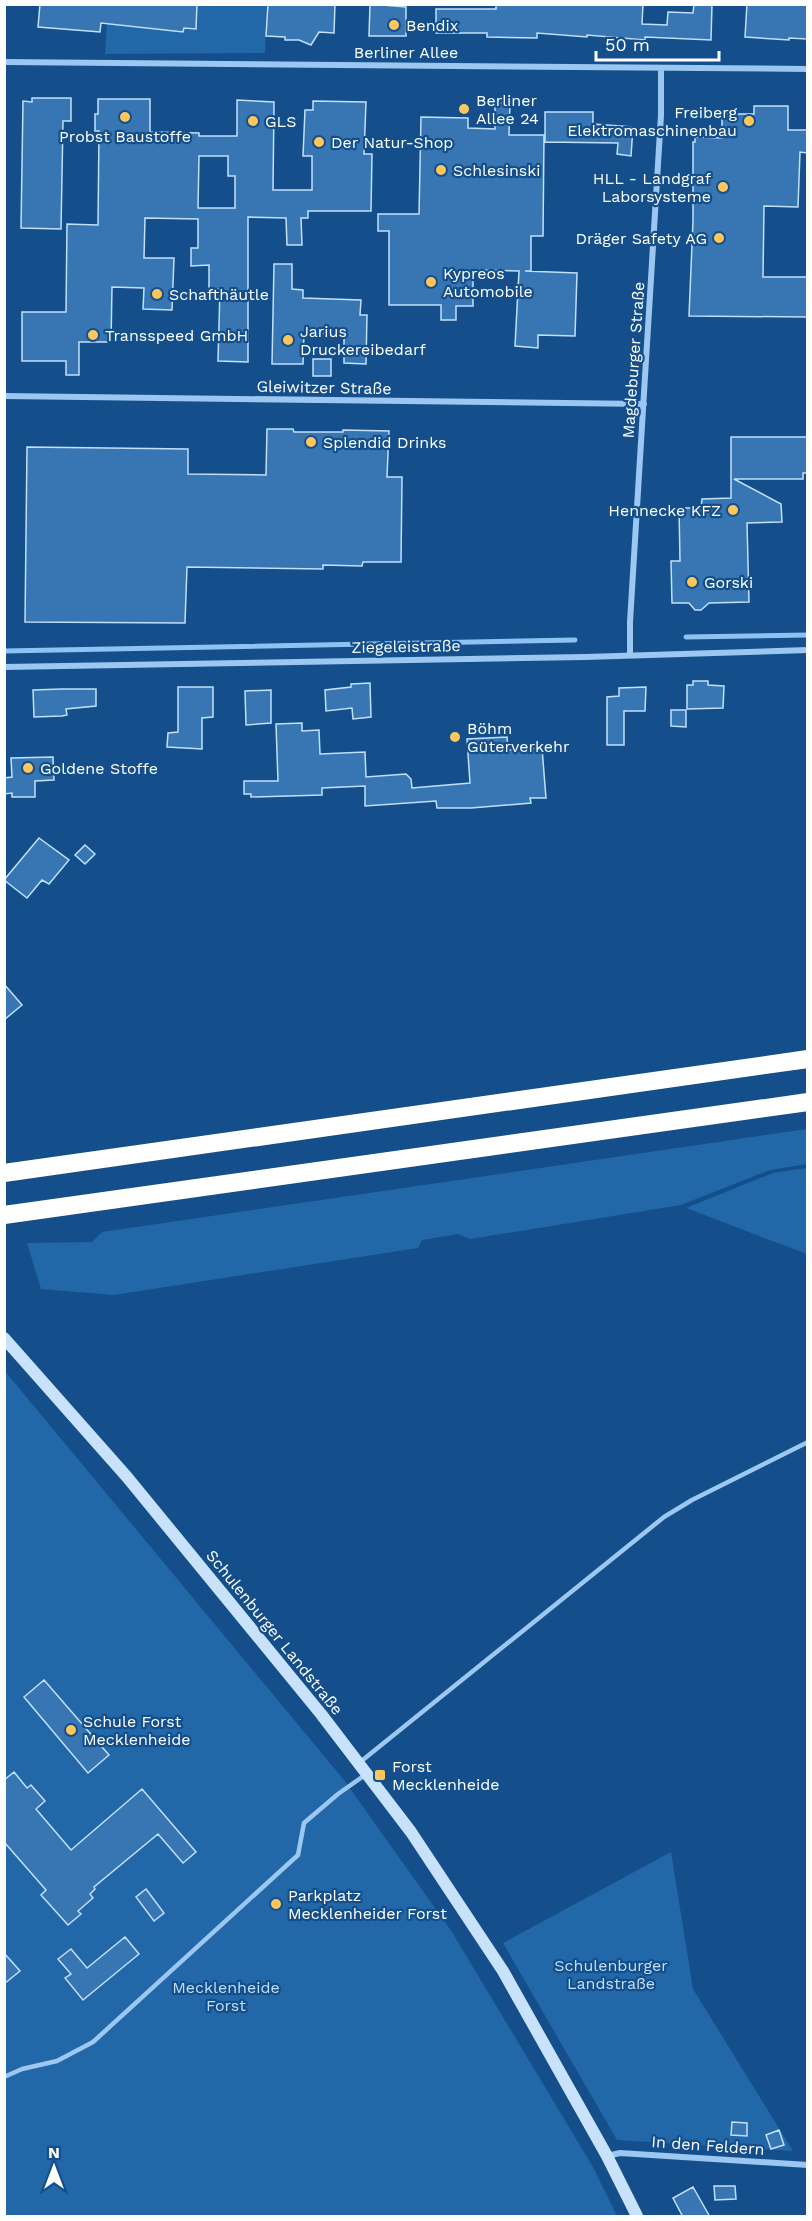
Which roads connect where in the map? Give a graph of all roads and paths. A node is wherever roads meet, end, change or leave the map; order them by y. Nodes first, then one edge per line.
1 (4, 62) edge
2 (661, 68) junction
3 (807, 69) edge
4 (4, 396) edge
5 (644, 404) junction
6 (807, 650) edge
7 (630, 654) junction
8 (4, 667) edge
9 (807, 1059) edge
10 (807, 1101) edge
11 (4, 1173) edge
12 (4, 1215) edge
13 (4, 1338) edge
14 (807, 1442) edge
15 (358, 1763) junction
16 (367, 1774) junction
17 (4, 2077) edge
18 (607, 2156) junction
19 (807, 2165) edge
20 (637, 2217) edge

1 - 2 street, Berliner Allee
2 - 3 street, Berliner Allee
2 - 5 street, Magdeburger Straße
4 - 5 street, Gleiwitzer Straße
5 - 7 street, Magdeburger Straße
6 - 7 street, Ziegeleistraße
7 - 8 street, Ziegeleistraße
9 - 11 highway
10 - 12 highway
13 - 15 main road, Schulenburger Landstraße
14 - 15 lane
15 - 16 main road, Schulenburger Landstraße
16 - 17 lane
16 - 18 main road, Schulenburger Landstraße
18 - 19 street, In den Feldern
18 - 20 main road, Schulenburger Landstraße

